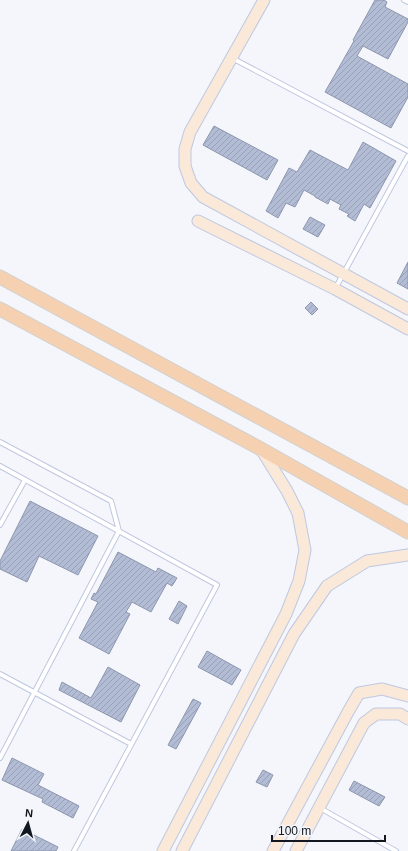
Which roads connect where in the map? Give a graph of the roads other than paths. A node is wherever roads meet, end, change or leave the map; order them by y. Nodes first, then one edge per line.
1 (264, 0) edge
2 (404, 0) edge
3 (408, 2) edge
4 (232, 58) junction
5 (408, 151) edge
6 (408, 156) edge
7 (198, 221) dead end
8 (344, 274) junction
9 (0, 277) edge
10 (335, 289) junction
11 (0, 309) edge
12 (408, 309) edge
13 (408, 329) edge
14 (0, 442) edge
15 (261, 450) junction
16 (0, 466) edge
17 (25, 480) junction
18 (408, 498) edge
19 (0, 525) edge
20 (119, 531) junction
21 (408, 532) edge
22 (408, 555) edge
23 (0, 674) edge
24 (35, 692) junction
25 (408, 696) edge
26 (408, 719) edge
27 (131, 744) junction
28 (0, 758) edge
29 (190, 797) junction
30 (206, 805) junction
31 (319, 808) junction
32 (74, 851) edge
33 (163, 851) edge
34 (182, 851) edge
35 (273, 851) edge
36 (296, 851) edge
37 (396, 851) edge

1 - 4 street
2 - 3 lane
4 - 5 lane
4 - 8 street
6 - 8 lane
7 - 10 street
8 - 10 lane
8 - 12 street
9 - 18 main road
10 - 13 street
11 - 15 main road
14 - 20 lane
15 - 21 main road
15 - 29 street
16 - 17 lane
17 - 19 lane
17 - 20 lane
20 - 24 lane
20 - 27 lane
22 - 30 street
23 - 24 lane
24 - 27 lane
24 - 28 lane
25 - 35 street
26 - 31 street
27 - 32 lane
29 - 30 street
29 - 33 street
30 - 34 street
31 - 36 street
31 - 37 lane

